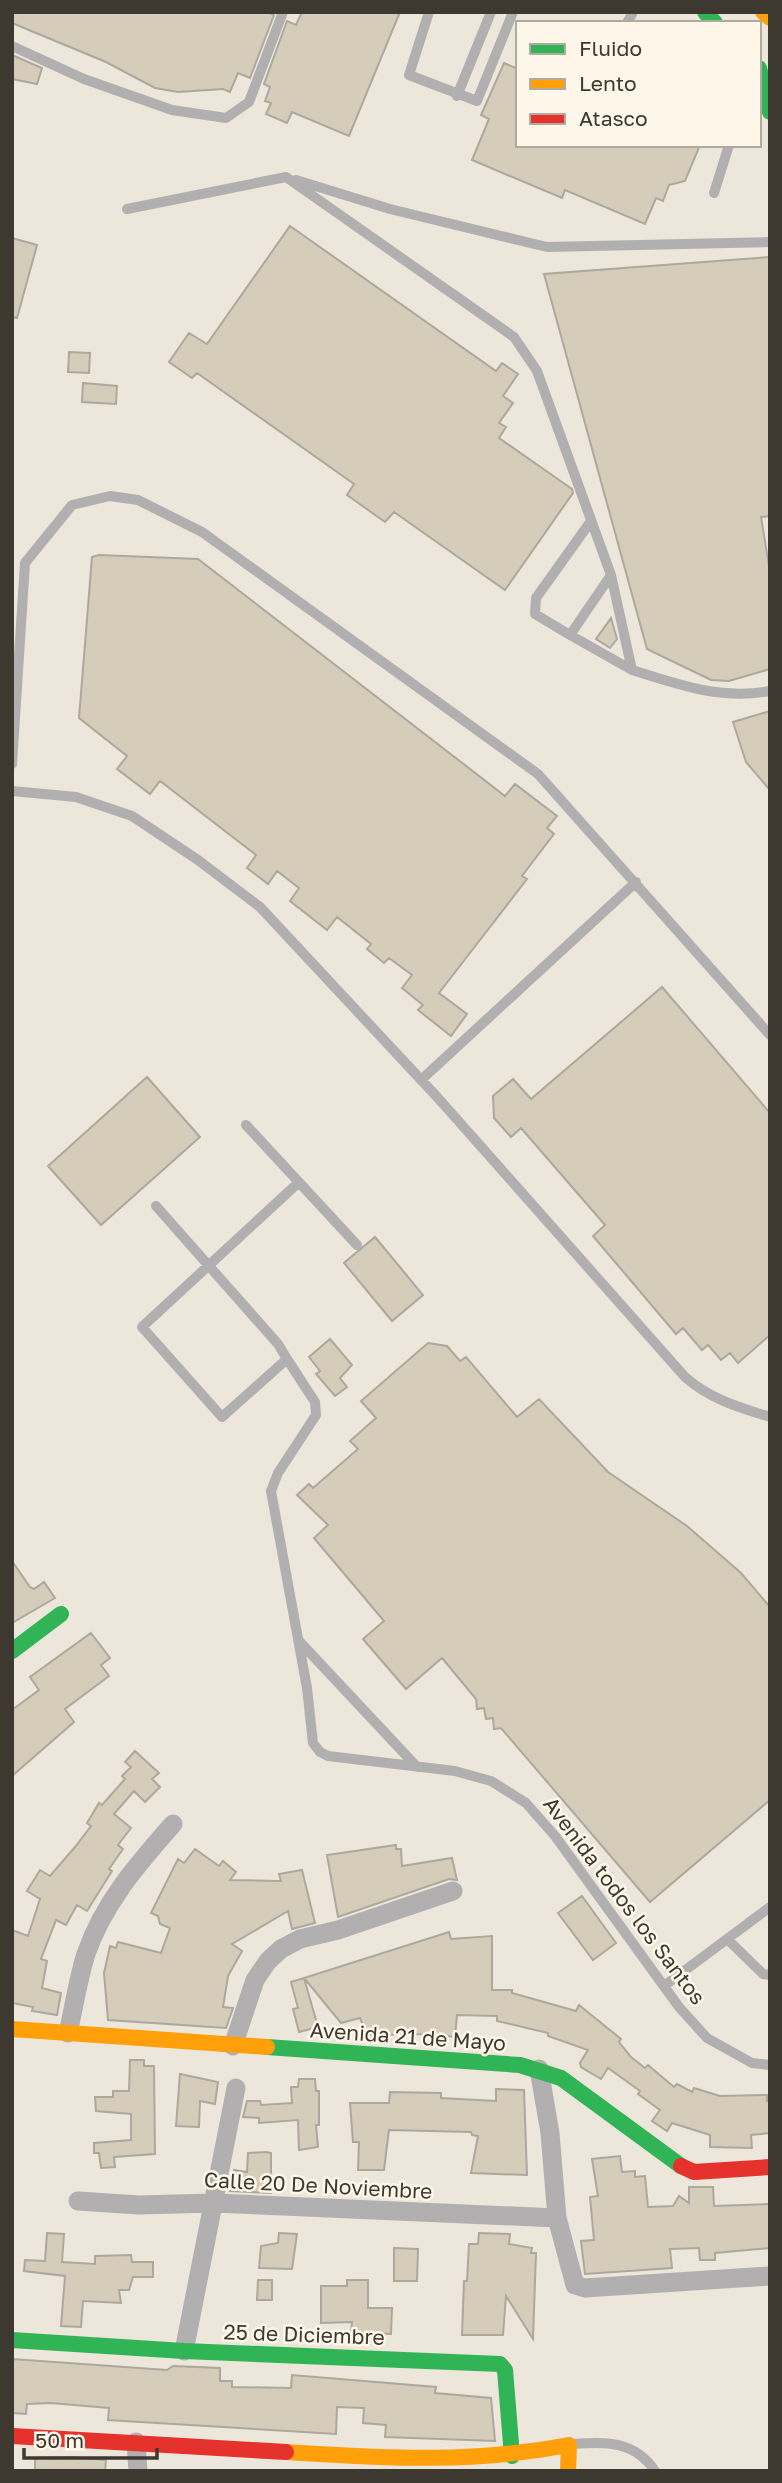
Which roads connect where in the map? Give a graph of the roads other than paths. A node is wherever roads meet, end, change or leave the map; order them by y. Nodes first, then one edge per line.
1 (283, 12) edge
2 (429, 12) edge
3 (491, 12) edge
4 (513, 12) edge
5 (763, 12) edge
6 (770, 18) edge
7 (12, 46) edge
8 (763, 65) edge
9 (457, 96) junction
10 (770, 112) edge
11 (728, 147) edge
12 (286, 177) junction
13 (714, 193) dead end
14 (127, 209) dead end
15 (770, 242) edge
16 (591, 521) junction
17 (611, 575) junction
18 (570, 635) junction
19 (632, 670) junction
20 (770, 691) edge
21 (12, 764) edge
22 (12, 791) edge
23 (636, 882) junction
24 (770, 1035) edge
25 (421, 1080) junction
26 (246, 1125) dead end
27 (298, 1183) junction
28 (156, 1206) dead end
29 (357, 1245) dead end
30 (208, 1266) junction
31 (287, 1359) junction
32 (770, 1417) edge
33 (61, 1614) dead end
34 (299, 1641) junction
35 (12, 1651) edge
36 (417, 1767) junction
37 (173, 1824) dead end
38 (453, 1891) dead end
39 (770, 1908) edge
40 (727, 1939) junction
41 (770, 1975) edge
42 (664, 1986) junction
43 (12, 2029) edge
44 (68, 2033) junction
45 (233, 2046) junction
46 (770, 2065) edge
47 (539, 2069) junction
48 (236, 2088) dead end
49 (770, 2167) edge
50 (78, 2201) dead end
51 (214, 2203) junction
52 (557, 2218) junction
53 (770, 2276) edge
54 (12, 2340) edge
55 (184, 2351) junction
56 (12, 2436) edge
57 (136, 2442) junction
58 (569, 2445) junction
59 (279, 2450) junction
60 (512, 2456) junction
61 (427, 2466) edge
62 (138, 2471) edge
63 (280, 2471) edge
64 (568, 2471) edge
65 (655, 2471) edge

1 - 7 lane
2 - 9 lane
3 - 9 lane
4 - 9 lane
5 - 6 street
8 - 10 street
11 - 13 lane
12 - 14 lane
12 - 15 lane
12 - 16 lane
16 - 17 lane
16 - 18 lane
17 - 18 lane
17 - 19 lane
18 - 19 lane
19 - 20 lane
21 - 23 lane
22 - 25 lane
23 - 24 lane
23 - 25 lane
25 - 32 lane
26 - 27 lane
27 - 29 lane
27 - 30 lane
28 - 30 lane
30 - 31 lane
30 - 31 lane
31 - 34 lane, Avenida todos los Santos
33 - 35 street
34 - 36 lane
34 - 36 lane, Avenida todos los Santos
36 - 42 lane, Avenida todos los Santos
37 - 44 street
38 - 45 street
39 - 40 lane
40 - 41 lane
40 - 42 lane
42 - 46 lane, Avenida todos los Santos
43 - 44 street, Avenida 21 de Mayo
44 - 45 street, Avenida 21 de Mayo
45 - 47 street, Avenida 21 de Mayo
47 - 49 street, Avenida 21 de Mayo
47 - 52 street
48 - 51 street
50 - 51 street, Calle 20 De Noviembre
51 - 52 street, Calle 20 De Noviembre
51 - 55 street
52 - 53 street
54 - 55 street, 25 de Diciembre
55 - 60 street, 25 de Diciembre
56 - 57 street
57 - 59 street
57 - 62 street
58 - 60 street
58 - 64 street
58 - 65 lane
59 - 61 street
59 - 63 street
60 - 61 street

